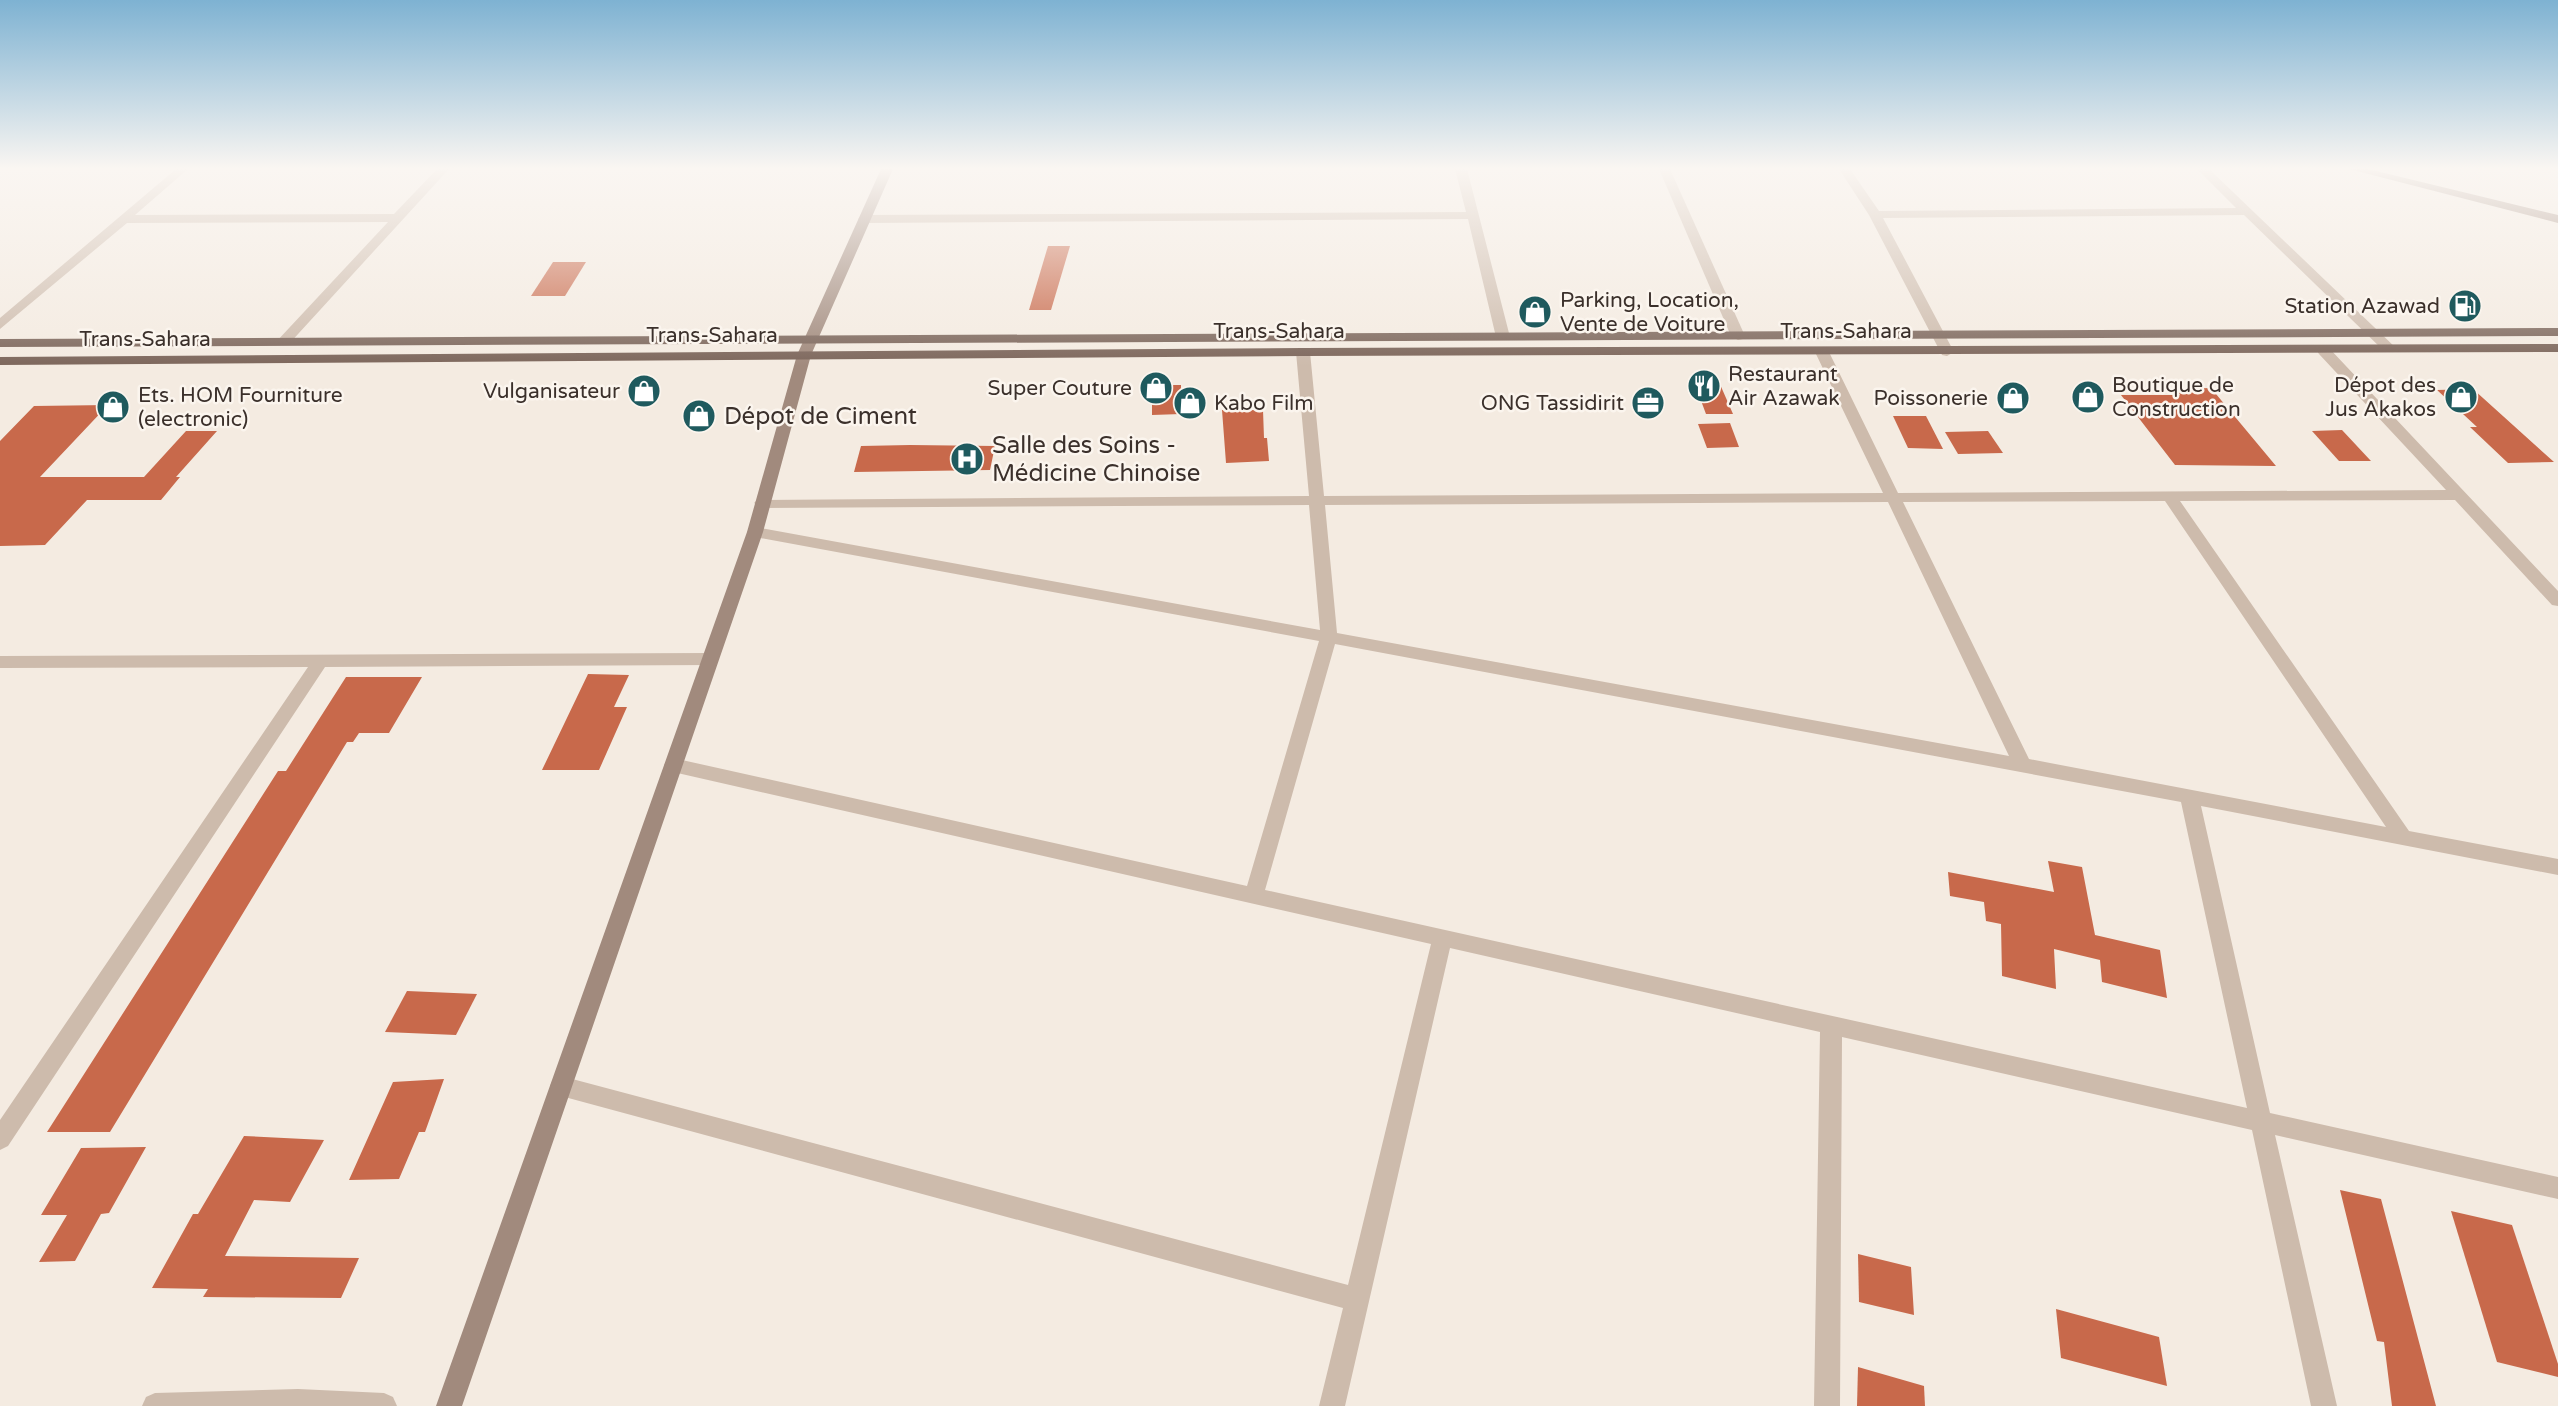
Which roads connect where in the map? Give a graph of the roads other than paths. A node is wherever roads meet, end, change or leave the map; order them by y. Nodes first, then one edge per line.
1 (107, 235) edge
2 (383, 235) edge
3 (857, 235) edge
4 (1479, 235) edge
5 (1693, 235) edge
6 (1885, 235) edge
7 (2272, 235) edge
8 (0, 325) edge
9 (2373, 332) junction
10 (2558, 332) edge
11 (1939, 335) junction
12 (1738, 336) junction
13 (1503, 337) junction
14 (282, 342) junction
15 (0, 343) edge
16 (808, 347) junction
17 (2558, 348) edge
18 (2390, 349) junction
19 (2324, 351) junction
20 (1303, 352) junction
21 (1822, 352) junction
22 (1947, 352) junction
23 (0, 360) edge
24 (2459, 495) junction
25 (2169, 496) junction
26 (1891, 497) junction
27 (1317, 500) junction
28 (762, 503) junction
29 (755, 532) junction
30 (2558, 601) edge
31 (1329, 637) junction
32 (711, 659) junction
33 (321, 660) junction
34 (0, 662) edge
35 (673, 765) junction
36 (2023, 765) junction
37 (2189, 796) junction
38 (2403, 837) junction
39 (2558, 867) edge
40 (1254, 895) junction
41 (1442, 937) junction
42 (1831, 1025) junction
43 (561, 1086) junction
44 (2261, 1121) junction
45 (0, 1139) edge
46 (2558, 1188) edge
47 (1357, 1300) junction
48 (155, 1406) edge
49 (384, 1406) edge
50 (449, 1406) edge
51 (1332, 1406) edge
52 (1827, 1406) edge
53 (2324, 1406) edge

1 - 8 street
2 - 14 street
3 - 16 street
4 - 13 street
5 - 12 street
6 - 11 street
7 - 9 street
9 - 10 main road, Trans-Sahara
9 - 11 main road, Trans-Sahara
9 - 18 street
11 - 12 main road, Trans-Sahara
11 - 22 street
12 - 13 main road, Trans-Sahara
13 - 16 main road, Trans-Sahara
14 - 15 main road, Trans-Sahara
14 - 16 main road, Trans-Sahara
16 - 20 main road, Trans-Sahara
16 - 23 main road, Trans-Sahara
16 - 28 street
17 - 18 main road, Trans-Sahara
18 - 19 main road, Trans-Sahara
19 - 22 main road, Trans-Sahara
19 - 24 street
20 - 21 main road, Trans-Sahara
20 - 27 street
21 - 22 main road, Trans-Sahara
21 - 26 street
24 - 25 street
24 - 30 street
25 - 26 street
25 - 38 street
26 - 27 street
26 - 36 street
27 - 28 street
27 - 31 street
28 - 29 street
29 - 31 street
29 - 32 street
31 - 36 street
31 - 40 street
32 - 33 street
32 - 35 street
33 - 34 street
33 - 45 street
35 - 40 street
35 - 43 street
36 - 37 street
37 - 38 street
37 - 44 street
38 - 39 street
40 - 41 street
41 - 42 street
41 - 47 street
42 - 44 street
42 - 52 street
43 - 47 street
43 - 50 street
44 - 46 street
44 - 53 street
47 - 51 street
48 - 49 street

